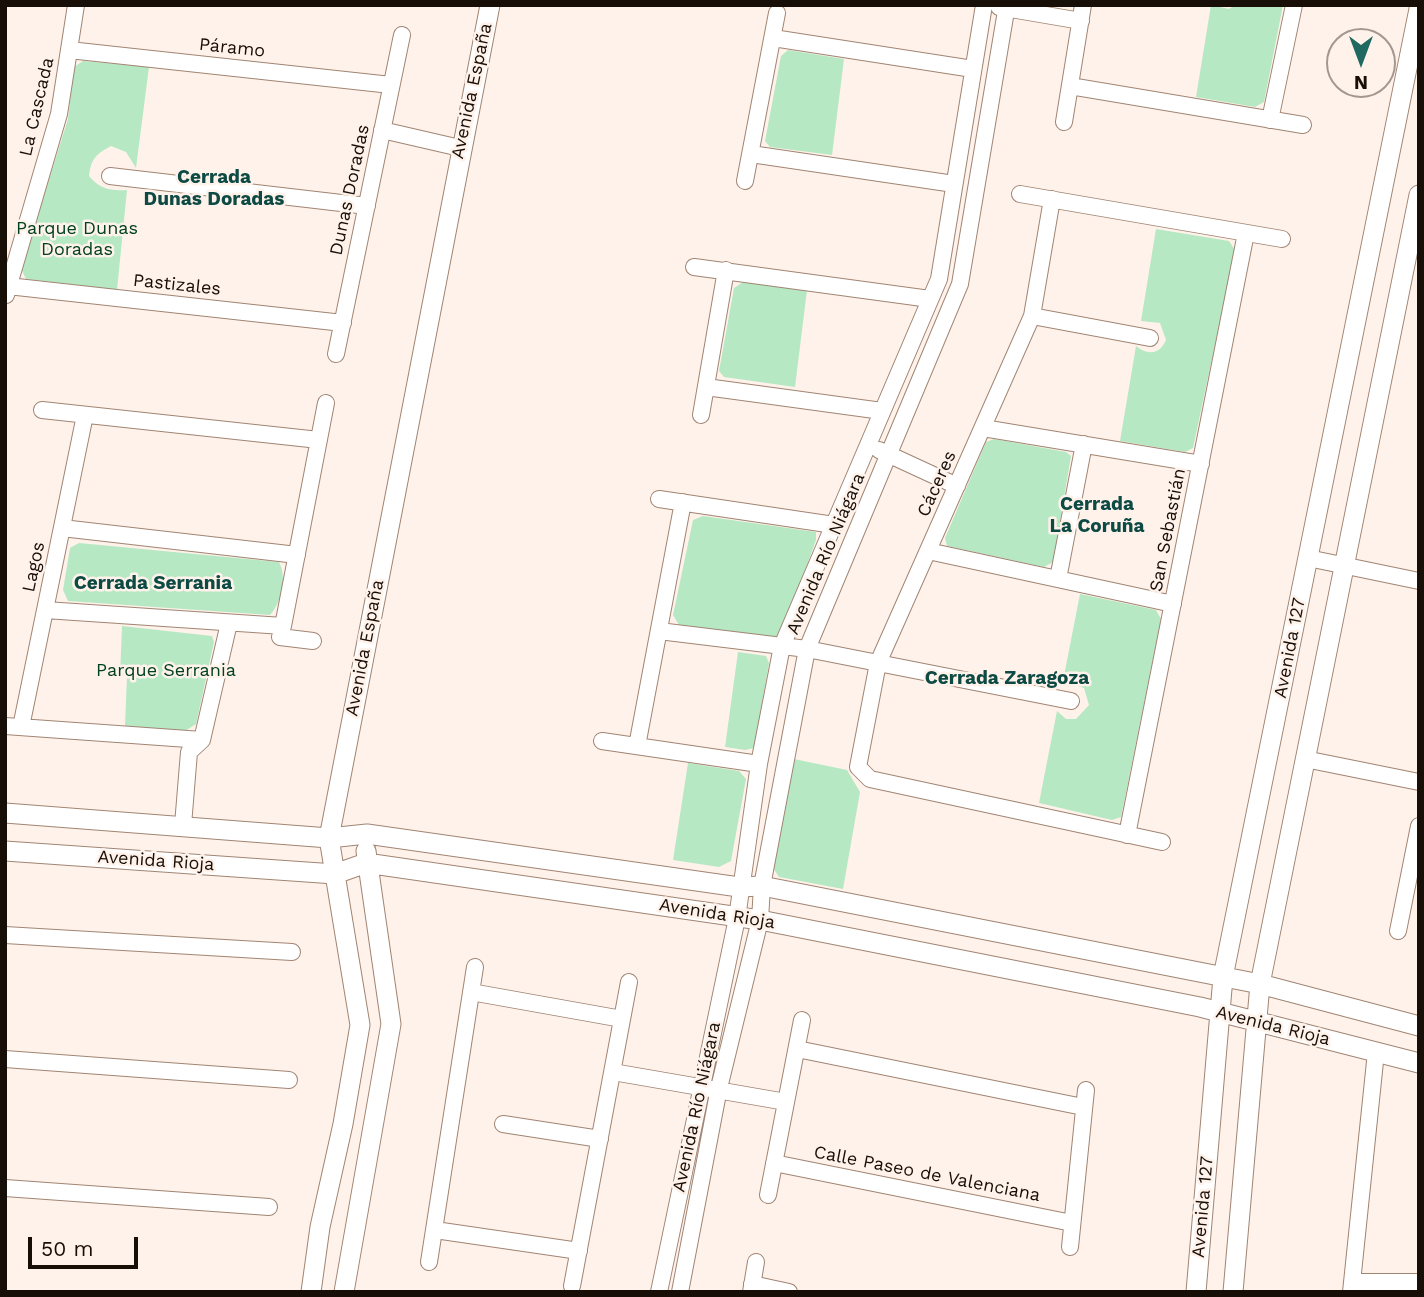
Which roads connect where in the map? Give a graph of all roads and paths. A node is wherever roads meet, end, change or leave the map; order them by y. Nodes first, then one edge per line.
1 (76, 5) edge
2 (490, 5) edge
3 (985, 5) edge
4 (1294, 5) edge
5 (1007, 7) edge
6 (1419, 9) edge
7 (777, 13) dead end
8 (1082, 13) edge
9 (402, 35) dead end
10 (773, 38) junction
11 (69, 50) junction
12 (1414, 53) edge
13 (973, 69) junction
14 (391, 85) junction
15 (1070, 86) junction
16 (1270, 120) junction
17 (1064, 122) dead end
18 (1303, 125) dead end
19 (382, 130) junction
20 (460, 148) junction
21 (751, 154) junction
22 (110, 176) dead end
23 (745, 181) dead end
24 (954, 184) junction
25 (1020, 194) dead end
26 (1419, 195) edge
27 (1052, 199) junction
28 (367, 206) junction
29 (1246, 233) junction
30 (1282, 239) dead end
31 (694, 267) dead end
32 (726, 270) junction
33 (7, 291) edge
34 (930, 299) junction
35 (1032, 316) junction
36 (342, 323) junction
37 (1150, 338) dead end
38 (336, 354) dead end
39 (706, 387) junction
40 (327, 402) dead end
41 (42, 410) dead end
42 (882, 411) junction
43 (85, 415) junction
44 (701, 415) dead end
45 (983, 428) junction
46 (319, 440) junction
47 (1084, 444) junction
48 (868, 445) junction
49 (889, 454) junction
50 (1200, 464) junction
51 (957, 485) junction
52 (659, 499) dead end
53 (683, 502) junction
54 (834, 525) junction
55 (62, 528) junction
56 (928, 551) junction
57 (297, 555) junction
58 (1308, 558) junction
59 (1344, 566) junction
60 (1058, 579) junction
61 (1419, 581) edge
62 (1173, 604) junction
63 (45, 610) junction
64 (229, 623) junction
65 (283, 626) junction
66 (659, 631) junction
67 (313, 640) dead end
68 (782, 646) junction
69 (807, 649) junction
70 (878, 663) junction
71 (1071, 701) dead end
72 (13, 726) edge
73 (202, 740) junction
74 (602, 741) dead end
75 (637, 746) junction
76 (1305, 758) junction
77 (759, 764) junction
78 (1419, 782) edge
79 (5, 813) edge
80 (183, 825) junction
81 (1419, 826) edge
82 (367, 834) junction
83 (1128, 835) junction
84 (329, 838) junction
85 (1162, 842) dead end
86 (5, 850) edge
87 (366, 863) junction
88 (597, 866) junction
89 (335, 874) junction
90 (665, 874) junction
91 (762, 886) junction
92 (740, 887) junction
93 (594, 896) junction
94 (1411, 901) edge
95 (661, 905) junction
96 (737, 918) junction
97 (760, 920) junction
98 (1398, 931) dead end
99 (5, 935) edge
100 (292, 952) dead end
101 (475, 967) dead end
102 (1223, 977) junction
103 (629, 982) dead end
104 (1260, 985) junction
105 (471, 992) junction
106 (1220, 1012) junction
107 (622, 1019) junction
108 (802, 1020) dead end
109 (1256, 1021) junction
110 (1419, 1026) edge
111 (797, 1049) junction
112 (1376, 1052) junction
113 (5, 1059) edge
114 (1419, 1063) edge
115 (613, 1072) junction
116 (289, 1080) dead end
117 (700, 1088) junction
118 (719, 1088) junction
119 (1086, 1090) dead end
120 (786, 1101) junction
121 (1083, 1107) junction
122 (344, 1124) junction
123 (503, 1124) dead end
124 (374, 1128) junction
125 (600, 1139) junction
126 (774, 1163) junction
127 (5, 1188) edge
128 (768, 1195) dead end
129 (269, 1206) dead end
130 (1072, 1223) junction
131 (435, 1230) junction
132 (1070, 1247) dead end
133 (579, 1251) junction
134 (429, 1262) dead end
135 (756, 1262) dead end
136 (1419, 1282) edge
137 (572, 1286) dead end
138 (1352, 1287) edge
139 (752, 1288) edge
140 (311, 1292) edge
141 (344, 1292) edge
142 (659, 1292) edge
143 (680, 1292) edge
144 (789, 1292) edge
145 (1196, 1292) edge
146 (1233, 1292) edge

1 - 11 street, La Cascada
2 - 20 main road, Avenida España
3 - 5 street
3 - 13 street, Avenida Río Niágara
4 - 16 street
5 - 8 street
5 - 49 street, Avenida Río Niágara
6 - 12 main road, Avenida 127
7 - 10 street
8 - 15 street
9 - 14 street, Dunas Doradas
10 - 13 street
10 - 21 street
11 - 14 street, Páramo
11 - 33 street, La Cascada
12 - 58 main road, Avenida 127
13 - 24 street, Avenida Río Niágara
14 - 19 street, Dunas Doradas
15 - 16 street
15 - 17 street
16 - 18 street
19 - 20 street
19 - 28 street, Dunas Doradas
20 - 84 main road, Avenida España
21 - 23 street
21 - 24 street
22 - 28 street
24 - 34 street, Avenida Río Niágara
25 - 27 street
26 - 59 main road, Avenida 127
27 - 29 street
27 - 35 street, Cáceres
28 - 36 street, Dunas Doradas
29 - 30 street
29 - 50 street, San Sebastián
31 - 32 street
32 - 34 street
32 - 39 street
33 - 36 street, Pastizales
34 - 42 street, Avenida Río Niágara
35 - 37 street
35 - 45 street, Cáceres
36 - 38 street, Dunas Doradas
39 - 42 street
39 - 44 street
40 - 46 street
41 - 43 street
42 - 48 street, Avenida Río Niágara
43 - 46 street
43 - 55 street, Lagos
45 - 47 street
45 - 51 street, Cáceres
46 - 57 street
47 - 50 street
47 - 60 street
48 - 49 street
48 - 54 street, Avenida Río Niágara
49 - 51 street
49 - 69 street, Avenida Río Niágara
50 - 62 street, San Sebastián
51 - 56 street, Cáceres
52 - 53 street
53 - 54 street
53 - 66 street
54 - 68 street, Avenida Río Niágara
55 - 57 street
55 - 63 street, Lagos
56 - 60 street
56 - 70 street, Cáceres
57 - 65 street
58 - 59 street
58 - 102 main road, Avenida 127
59 - 61 street
59 - 76 main road, Avenida 127
60 - 62 street
62 - 83 street, San Sebastián
63 - 64 street
63 - 72 street, Lagos
64 - 65 street
64 - 73 street
65 - 67 street
66 - 68 street
66 - 75 street
68 - 69 street
68 - 77 street, Avenida Río Niágara
69 - 70 street
69 - 91 street, Avenida Río Niágara
70 - 71 street
70 - 83 street, Cáceres
72 - 73 street
73 - 80 street
74 - 75 street
75 - 77 street
76 - 78 street
76 - 104 main road, Avenida 127
77 - 92 street, Avenida Río Niágara
79 - 80 main road, Avenida Rioja
80 - 84 main road, Avenida Rioja
81 - 94 street
82 - 84 main road, Avenida Rioja
82 - 87 main road
82 - 88 main road, Avenida Rioja
83 - 85 street
84 - 89 main road, Avenida España
86 - 89 main road, Avenida Rioja
87 - 89 main road, Avenida Rioja
87 - 93 main road, Avenida Rioja
87 - 124 main road
88 - 90 main road, Avenida Rioja
88 - 93 main road
89 - 122 main road, Avenida España
90 - 92 main road, Avenida Rioja
90 - 95 main road
91 - 92 main road, Avenida Rioja
91 - 97 street, Avenida Río Niágara
91 - 102 main road, Avenida Rioja
92 - 96 street, Avenida Río Niágara
93 - 95 main road, Avenida Rioja
94 - 98 street
95 - 96 main road, Avenida Rioja
96 - 97 main road, Avenida Rioja
96 - 117 street, Avenida Río Niágara
97 - 106 main road, Avenida Rioja
97 - 118 street, Avenida Río Niágara
99 - 100 street
101 - 105 street
102 - 104 main road, Avenida Rioja
102 - 106 main road, Avenida 127
103 - 107 street
104 - 109 main road, Avenida 127
104 - 110 main road, Avenida Rioja
105 - 107 street
105 - 131 street
106 - 109 main road, Avenida Rioja
106 - 145 main road, Avenida 127
107 - 115 street
108 - 111 street
109 - 112 main road, Avenida Rioja
109 - 146 main road, Avenida 127
111 - 120 street
111 - 121 street
112 - 114 main road, Avenida Rioja
112 - 138 street
113 - 116 street
115 - 117 street
115 - 125 street
117 - 118 street
117 - 142 street, Avenida Río Niágara
118 - 120 street
118 - 143 street, Avenida Río Niágara
119 - 121 street
120 - 126 street
121 - 130 street
122 - 124 main road
122 - 140 main road, Avenida España
123 - 125 street
124 - 141 main road
125 - 133 street
126 - 128 street
126 - 130 street, Calle Paseo de Valenciana
127 - 129 street
130 - 132 street
131 - 133 street
131 - 134 street
133 - 137 street
135 - 139 street
136 - 138 street
139 - 144 street

